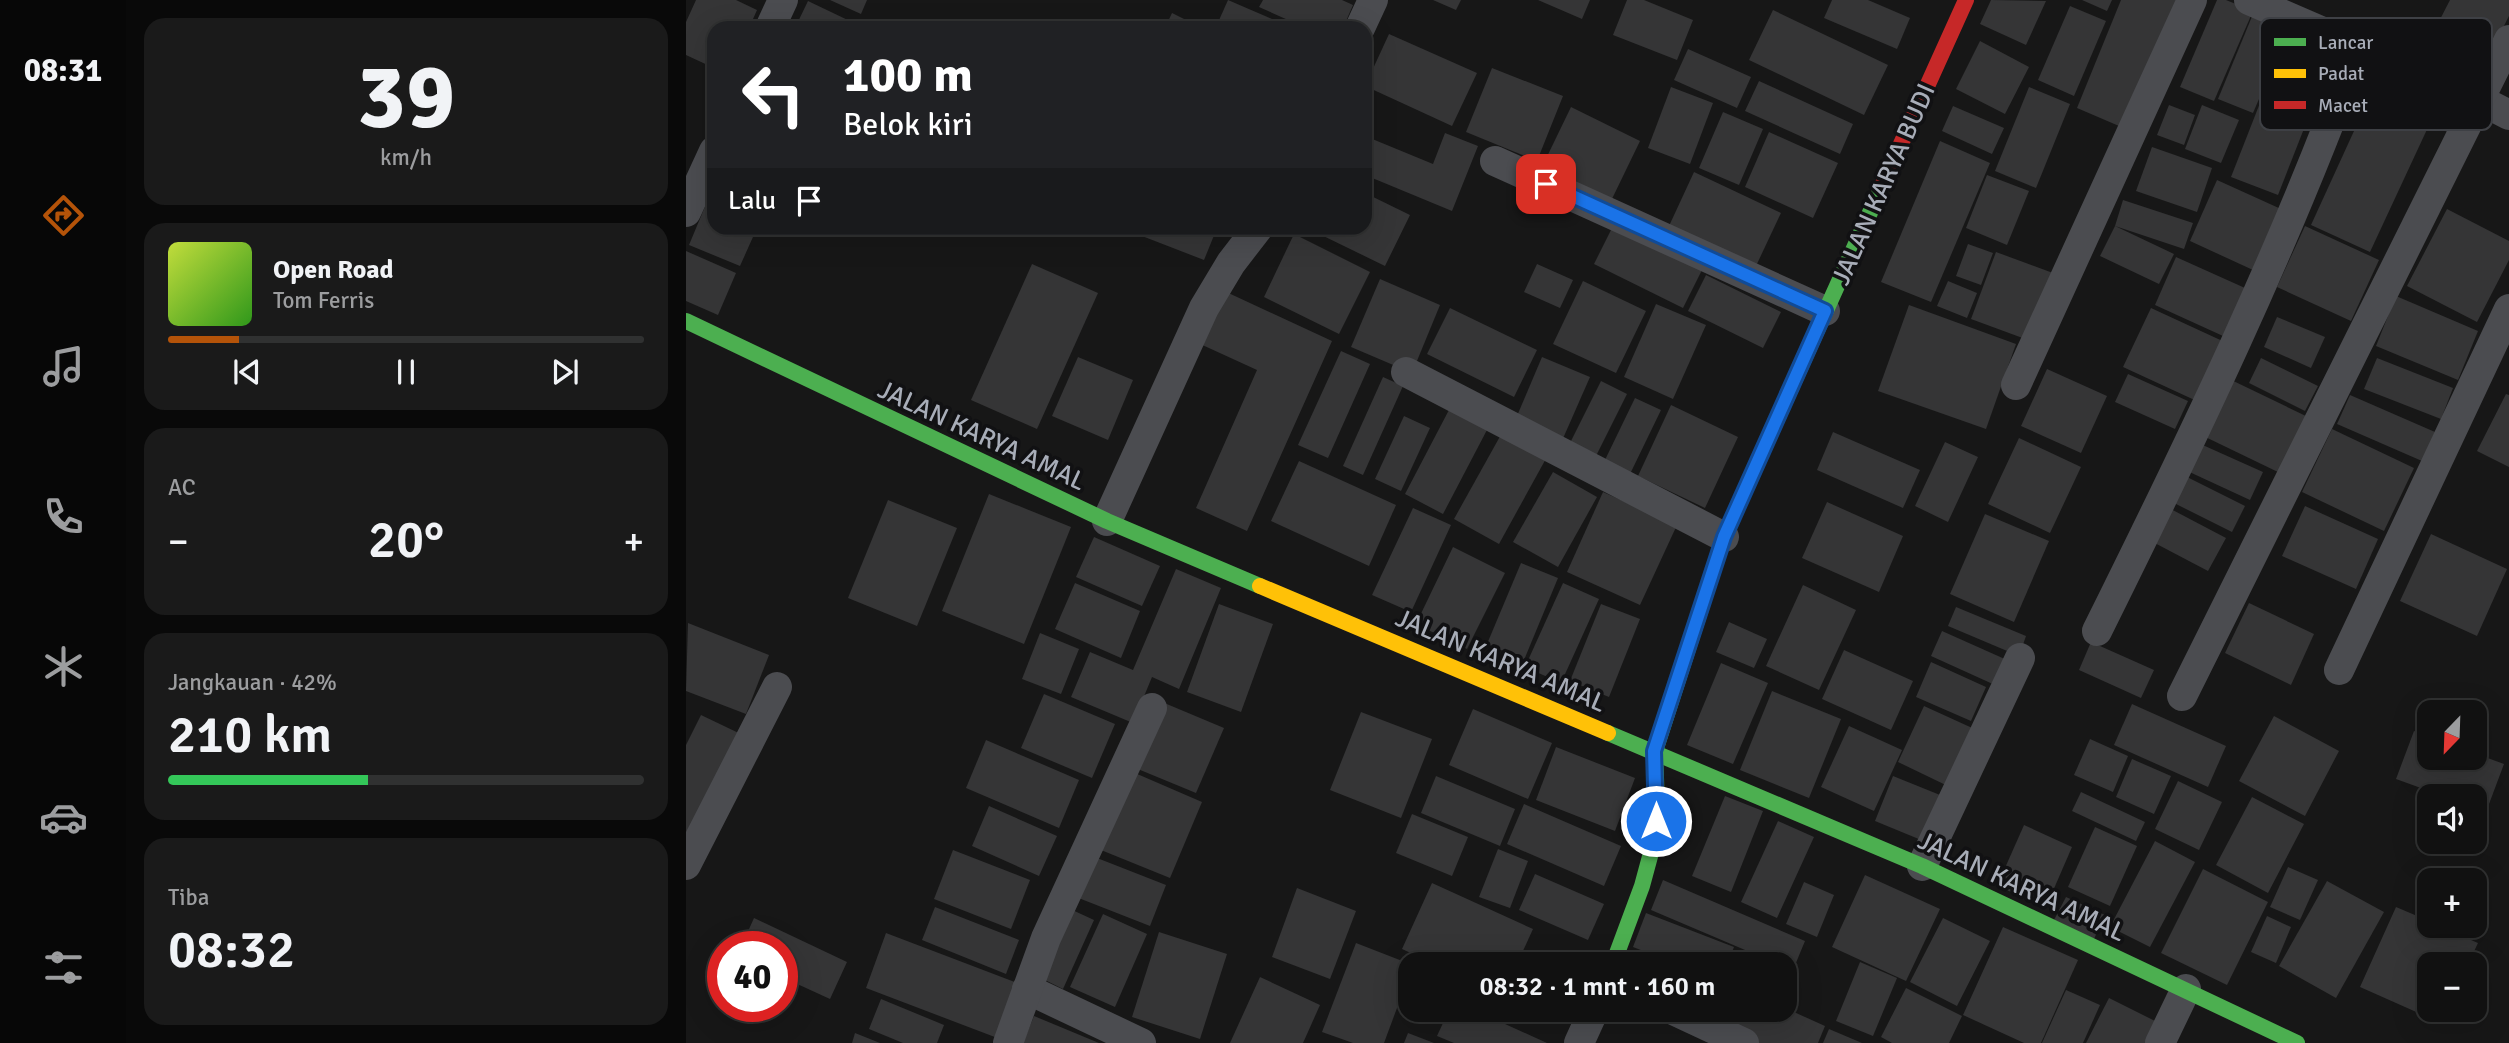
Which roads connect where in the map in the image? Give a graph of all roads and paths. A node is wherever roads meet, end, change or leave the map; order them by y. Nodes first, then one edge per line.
1 (783, 0) edge
2 (1373, 0) edge
3 (1966, 0) edge
4 (2192, 0) edge
5 (2249, 0) edge
6 (2291, 18) edge
7 (773, 21) edge
8 (1363, 21) edge
9 (2509, 40) edge
10 (2492, 75) edge
11 (2492, 106) edge
12 (2509, 115) edge
13 (2327, 130) edge
14 (2465, 130) edge
15 (1495, 161) dead end
16 (707, 166) edge
17 (686, 212) edge
18 (1253, 235) edge
19 (2509, 309) edge
20 (1825, 311) junction
21 (686, 321) edge
22 (1406, 372) dead end
23 (2017, 385) dead end
24 (1107, 521) junction
25 (1724, 537) junction
26 (2097, 631) dead end
27 (2020, 658) dead end
28 (2339, 670) dead end
29 (777, 687) dead end
30 (2182, 696) dead end
31 (1152, 708) dead end
32 (1654, 751) junction
33 (686, 865) edge
34 (1922, 866) junction
35 (1617, 952) edge
36 (1027, 989) junction
37 (2186, 989) junction
38 (1589, 1022) edge
39 (1699, 1022) edge
40 (1008, 1043) edge
41 (1141, 1043) edge
42 (1579, 1043) edge
43 (1744, 1043) edge
44 (2160, 1043) edge
45 (2297, 1043) edge

1 - 7 street
2 - 8 street
3 - 20 street, JALAN KARYA BUDI
4 - 23 street
5 - 6 street
9 - 10 street
11 - 12 street
13 - 26 street
14 - 30 street
15 - 20 street
16 - 17 street
18 - 24 street
19 - 28 street
20 - 25 street, JALAN KARYA BUDI
21 - 24 street, JALAN KARYA AMAL
22 - 25 street
24 - 32 street, JALAN KARYA AMAL
25 - 32 street, JALAN KARYA BUDI
27 - 34 street
29 - 33 street
31 - 36 street
32 - 34 street, JALAN KARYA AMAL
32 - 35 street, JALAN KARYA BUDI
34 - 37 street, JALAN KARYA AMAL
36 - 40 street
36 - 41 street
37 - 44 street
37 - 45 street, JALAN KARYA AMAL
38 - 42 street
39 - 43 street

